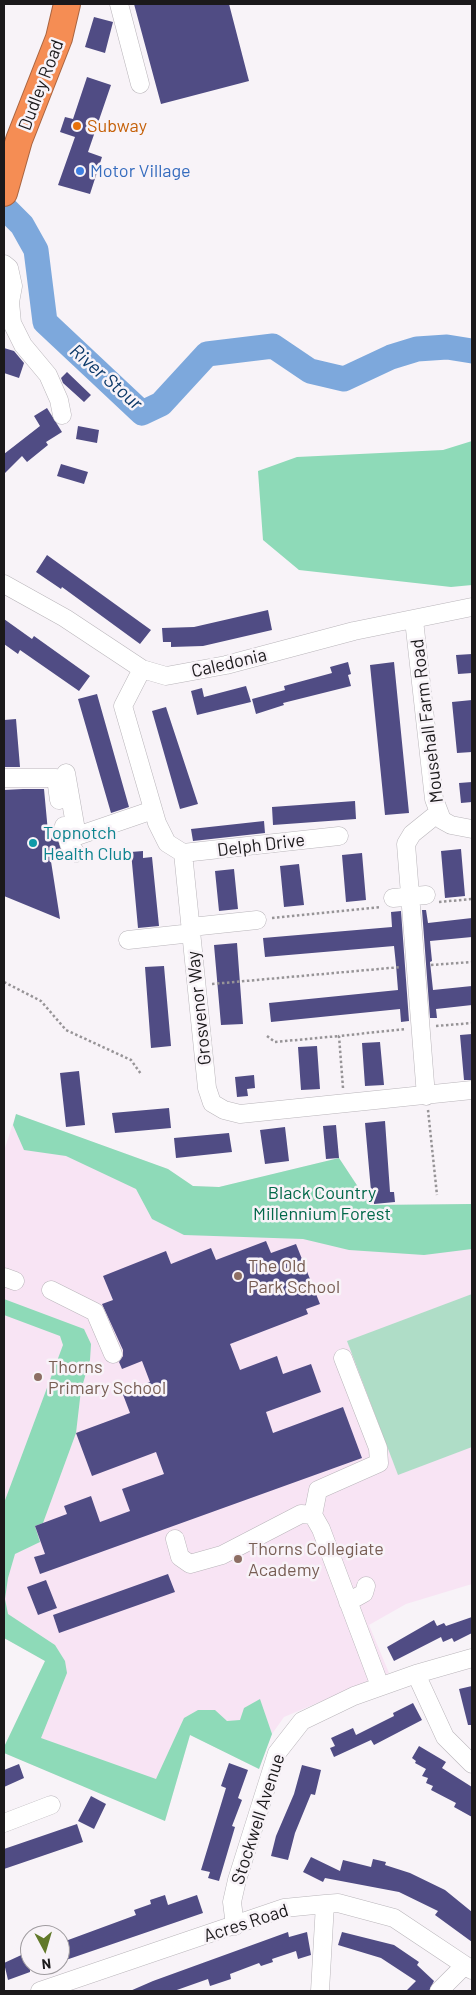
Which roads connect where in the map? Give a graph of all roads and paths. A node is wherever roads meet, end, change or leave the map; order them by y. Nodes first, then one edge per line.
1 (67, 4) edge
2 (119, 4) edge
3 (140, 84) dead end
4 (12, 136) edge
5 (5, 190) edge
6 (4, 264) edge
7 (62, 415) dead end
8 (4, 584) edge
9 (472, 607) edge
10 (414, 620) junction
11 (142, 669) junction
12 (66, 773) dead end
13 (4, 778) edge
14 (153, 810) junction
15 (438, 812) junction
16 (472, 829) edge
17 (339, 836) dead end
18 (76, 853) dead end
19 (183, 853) junction
20 (409, 899) junction
21 (472, 899) edge
22 (260, 919) joint
23 (192, 930) junction
24 (128, 940) dead end
25 (472, 962) edge
26 (415, 966) junction
27 (4, 982) edge
28 (197, 986) junction
29 (472, 1023) edge
30 (421, 1024) junction
31 (267, 1036) dead end
32 (339, 1036) junction
33 (141, 1074) dead end
34 (472, 1090) edge
35 (426, 1096) junction
36 (344, 1104) junction
37 (437, 1195) dead end
38 (51, 1290) dead end
39 (113, 1354) dead end
40 (343, 1358) dead end
41 (313, 1515) junction
42 (175, 1539) dead end
43 (366, 1586) dead end
44 (348, 1602) junction
45 (472, 1658) edge
46 (416, 1674) junction
47 (380, 1686) junction
48 (472, 1764) edge
49 (51, 1805) dead end
50 (4, 1823) edge
51 (325, 1904) junction
52 (235, 1926) junction
53 (469, 1968) edge
54 (40, 1991) edge
55 (320, 1991) edge
56 (439, 1991) edge

1 - 4 highway, Dudley Road
2 - 3 street
4 - 5 highway, Dudley Road
6 - 7 street
8 - 11 street, Caledonia
9 - 10 street, Caledonia
10 - 11 street, Caledonia
10 - 15 street, Mousehall Farm Road
11 - 14 street
12 - 14 street
13 - 18 street
14 - 19 street
15 - 16 street, Mousehall Farm Road
15 - 20 street
17 - 19 street, Delph Drive
19 - 23 street, Grosvenor Way
20 - 21 path
20 - 22 path
20 - 26 street
22 - 23 street
23 - 24 street
23 - 28 street, Grosvenor Way
25 - 26 path
26 - 28 path
26 - 30 street
27 - 33 path
28 - 36 street, Grosvenor Way
29 - 30 path
30 - 32 path
30 - 35 street
31 - 32 path
32 - 36 path
34 - 35 street, Grosvenor Way
35 - 36 street, Grosvenor Way
35 - 37 path
38 - 39 street
40 - 41 street
41 - 42 street
41 - 44 street
43 - 44 street
44 - 47 street
45 - 46 street, Stockwell Avenue
46 - 47 street, Stockwell Avenue
46 - 48 street
47 - 52 street, Stockwell Avenue
49 - 50 street
51 - 52 street, Acres Road
51 - 53 street, Acres Road
51 - 55 street
52 - 54 street, Acres Road
53 - 56 street

